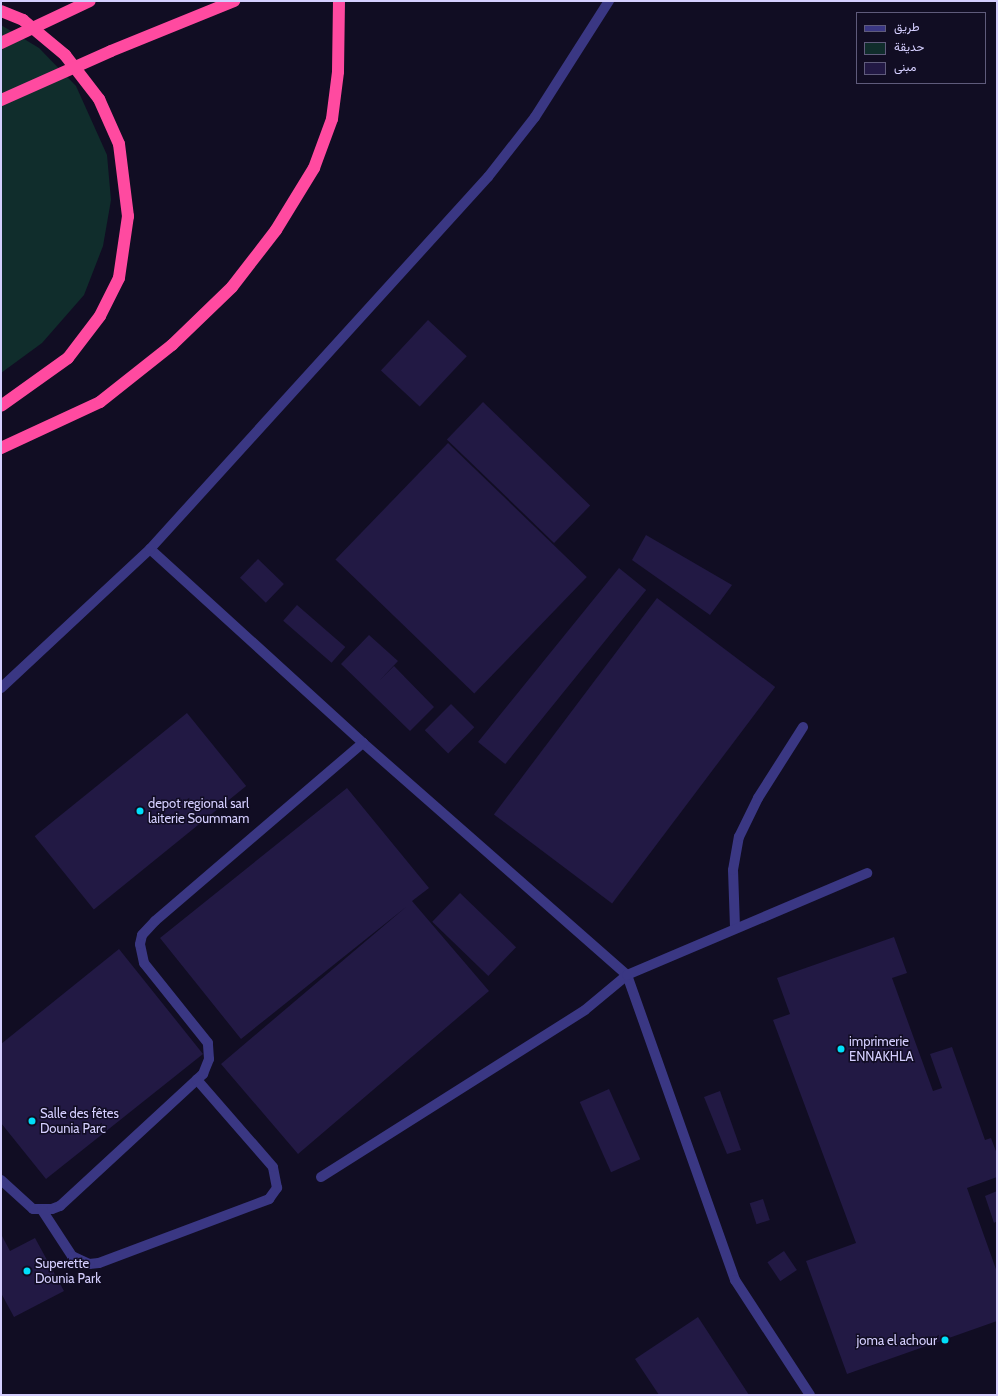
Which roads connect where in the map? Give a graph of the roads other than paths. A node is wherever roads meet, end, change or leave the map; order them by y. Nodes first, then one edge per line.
1 (90, 1) edge
2 (234, 1) edge
3 (338, 1) edge
4 (609, 1) edge
5 (1, 11) edge
6 (1, 43) edge
7 (1, 100) edge
8 (1, 406) edge
9 (1, 448) edge
10 (150, 549) junction
11 (1, 688) edge
12 (803, 727) dead end
13 (363, 743) junction
14 (867, 874) dead end
15 (735, 927) junction
16 (627, 975) junction
17 (197, 1080) junction
18 (320, 1177) dead end
19 (1, 1180) edge
20 (42, 1210) junction
21 (810, 1395) edge

1 - 6 highway
2 - 7 highway
3 - 9 highway
4 - 10 lane
5 - 8 highway
10 - 11 lane
10 - 13 lane
12 - 15 lane
13 - 16 lane
13 - 17 lane
14 - 15 lane
15 - 16 lane
16 - 18 lane
16 - 21 lane
17 - 20 lane
17 - 20 lane
19 - 20 lane

